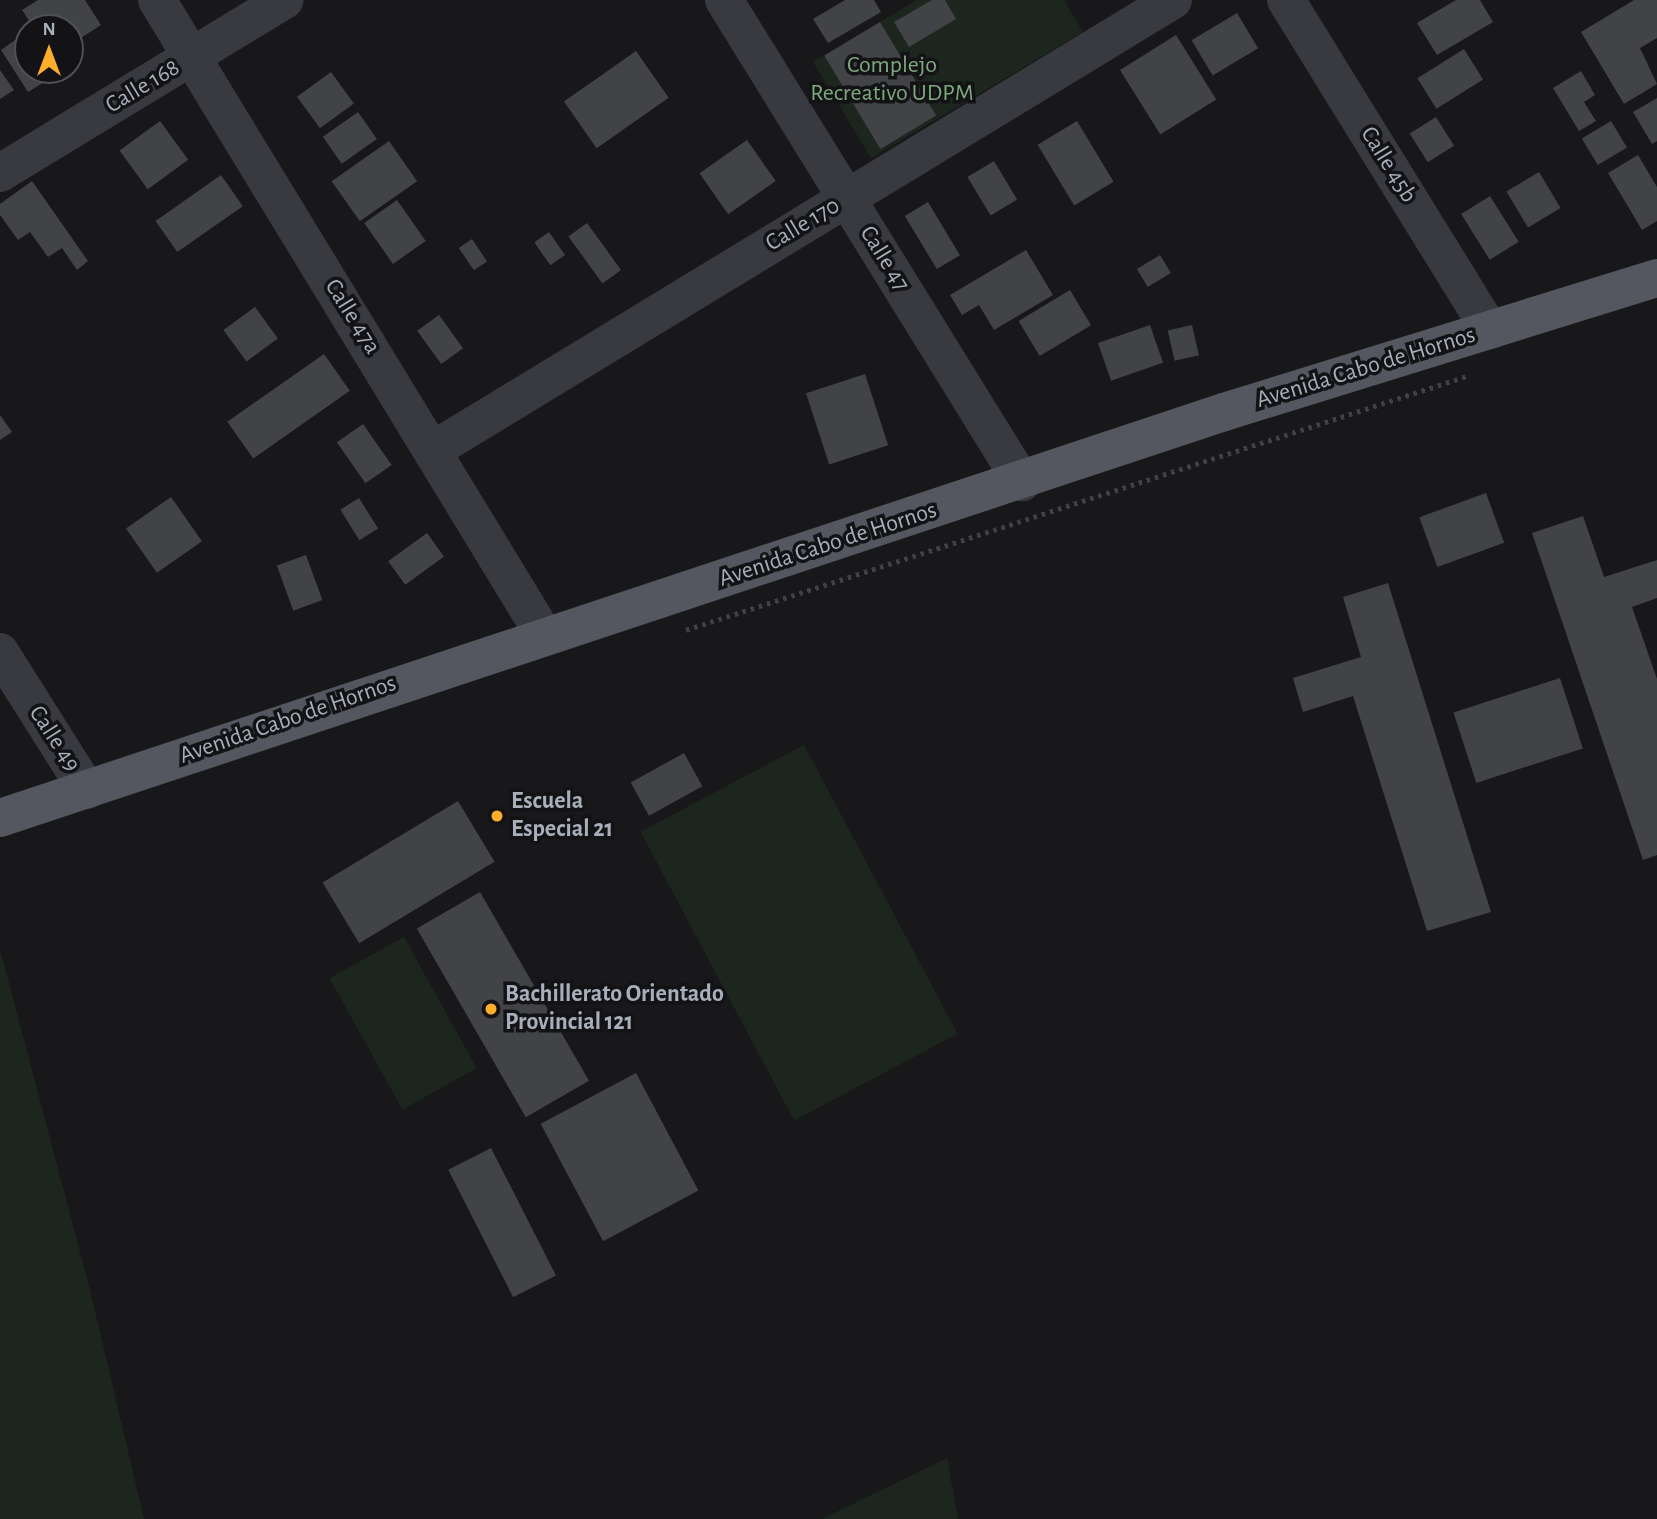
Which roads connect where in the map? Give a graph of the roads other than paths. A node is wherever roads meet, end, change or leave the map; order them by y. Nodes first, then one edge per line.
1 (157, 0) edge
2 (285, 0) edge
3 (724, 0) edge
4 (1173, 0) edge
5 (1286, 0) edge
6 (192, 57) junction
7 (0, 173) edge
8 (846, 199) junction
9 (1657, 278) edge
10 (1490, 330) junction
11 (433, 450) junction
12 (1022, 482) junction
13 (544, 635) junction
14 (0, 652) edge
15 (87, 790) junction
16 (0, 818) edge

1 - 6 street, Calle 47a
2 - 6 street, Calle 168
3 - 8 street, Calle 47
4 - 8 street, Calle 170
5 - 10 street, Calle 45b
6 - 7 street, Calle 168
6 - 11 street, Calle 47a
8 - 11 street, Calle 170
8 - 12 street, Calle 47
9 - 10 main road, Avenida Cabo de Hornos
10 - 12 main road, Avenida Cabo de Hornos
11 - 13 street, Calle 47a
12 - 13 main road, Avenida Cabo de Hornos
13 - 15 main road, Avenida Cabo de Hornos
14 - 15 street, Calle 49
15 - 16 main road, Avenida Cabo de Hornos

